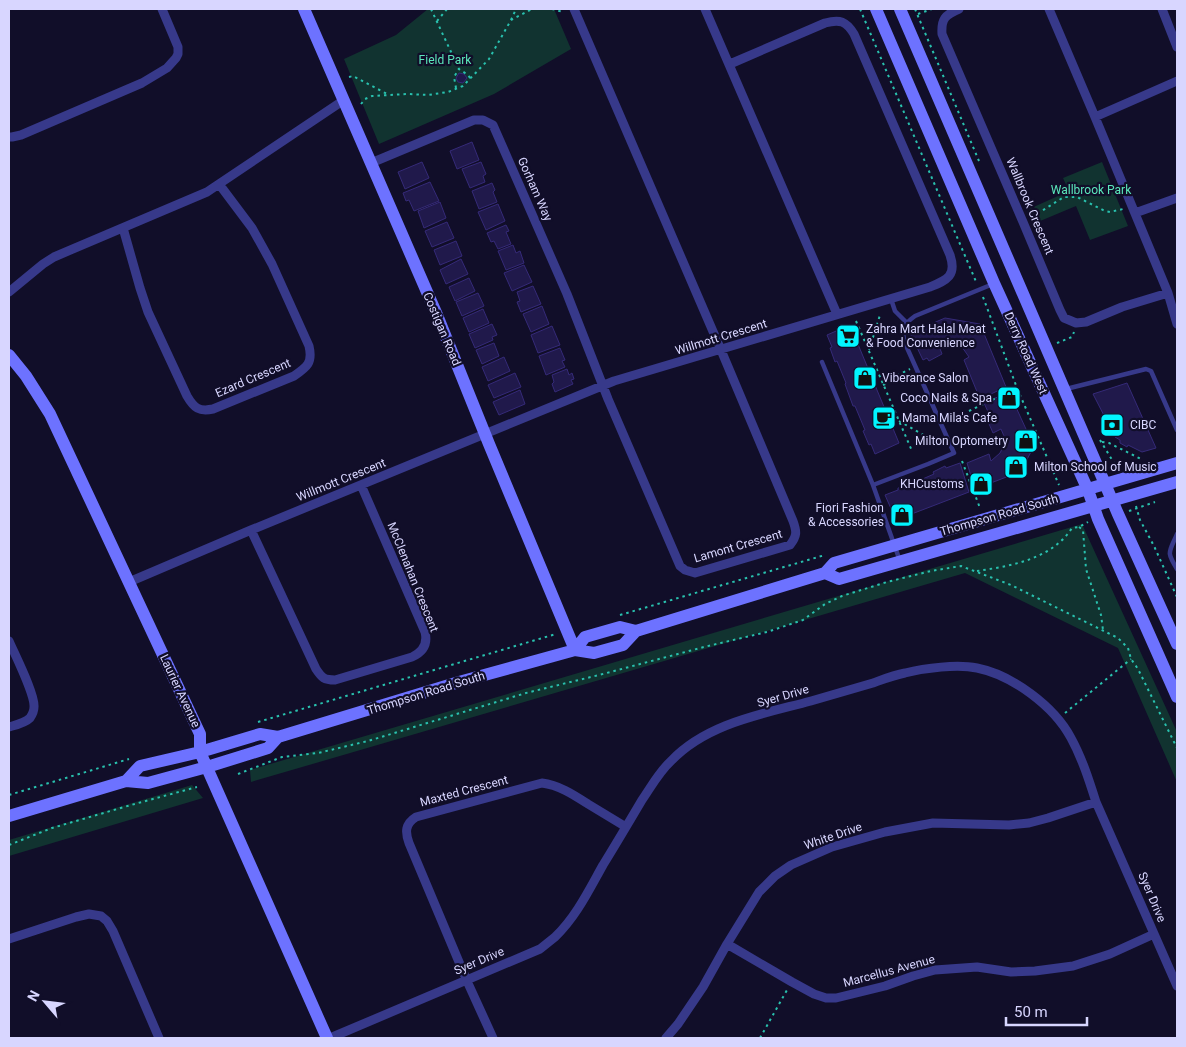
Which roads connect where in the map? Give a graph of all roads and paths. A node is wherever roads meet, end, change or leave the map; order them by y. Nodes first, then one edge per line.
1 (162, 9) edge
2 (304, 9) edge
3 (431, 9) edge
4 (447, 9) edge
5 (516, 9) edge
6 (532, 9) edge
7 (552, 9) edge
8 (574, 9) edge
9 (705, 9) edge
10 (860, 9) edge
11 (876, 9) edge
12 (900, 9) edge
13 (915, 9) edge
14 (932, 9) edge
15 (958, 9) edge
16 (1049, 9) edge
17 (1162, 9) edge
18 (563, 12) dead end
19 (917, 14) junction
20 (511, 20) junction
21 (437, 21) junction
22 (1177, 47) edge
23 (730, 64) junction
24 (459, 69) junction
25 (349, 77) dead end
26 (472, 78) junction
27 (1177, 81) edge
28 (456, 88) junction
29 (389, 95) junction
30 (344, 100) junction
31 (361, 104) dead end
32 (1096, 117) junction
33 (9, 137) edge
34 (979, 160) dead end
35 (371, 163) junction
36 (219, 184) junction
37 (1177, 198) edge
38 (1134, 210) junction
39 (1023, 222) junction
40 (123, 228) junction
41 (994, 283) junction
42 (980, 290) junction
43 (9, 292) edge
44 (1168, 293) junction
45 (890, 298) junction
46 (837, 314) junction
47 (880, 315) dead end
48 (856, 321) dead end
49 (906, 322) junction
50 (1076, 322) junction
51 (1177, 324) edge
52 (1057, 343) dead end
53 (721, 350) junction
54 (869, 350) junction
55 (9, 355) edge
56 (822, 362) dead end
57 (915, 367) junction
58 (918, 374) junction
59 (894, 380) junction
60 (883, 385) junction
61 (603, 386) junction
62 (1018, 388) junction
63 (1065, 390) junction
64 (969, 411) dead end
65 (899, 420) junction
66 (1177, 430) edge
67 (485, 434) junction
68 (1096, 436) dead end
69 (932, 440) dead end
70 (1101, 442) junction
71 (912, 451) dead end
72 (1143, 460) dead end
73 (962, 461) dead end
74 (1177, 463) edge
75 (1124, 478) junction
76 (1177, 482) edge
77 (1105, 484) junction
78 (361, 485) junction
79 (873, 485) junction
80 (1059, 485) junction
81 (1052, 486) dead end
82 (1088, 490) junction
83 (1132, 495) junction
84 (1061, 498) junction
85 (1113, 501) junction
86 (1094, 506) junction
87 (980, 508) dead end
88 (252, 530) junction
89 (1177, 534) edge
90 (894, 546) junction
91 (830, 554) dead end
92 (900, 561) junction
93 (1177, 569) edge
94 (974, 571) junction
95 (825, 573) junction
96 (129, 582) junction
97 (1177, 597) edge
98 (616, 616) dead end
99 (1103, 630) junction
100 (636, 631) junction
101 (553, 635) dead end
102 (9, 641) edge
103 (1177, 644) edge
104 (575, 650) junction
105 (1131, 659) junction
106 (1177, 697) edge
107 (1059, 719) junction
108 (250, 724) dead end
109 (9, 727) edge
110 (278, 737) junction
111 (1177, 748) edge
112 (200, 752) junction
113 (136, 757) dead end
114 (206, 767) junction
115 (238, 774) dead end
116 (126, 781) junction
117 (197, 787) dead end
118 (9, 795) edge
119 (1096, 802) junction
120 (9, 816) edge
121 (626, 827) junction
122 (9, 845) edge
123 (1154, 934) junction
124 (9, 939) edge
125 (727, 944) junction
126 (467, 980) junction
127 (792, 982) junction
128 (1177, 986) edge
129 (159, 1038) edge
130 (329, 1038) edge
131 (493, 1038) edge
132 (666, 1038) edge
133 (760, 1038) edge

1 - 33 street
2 - 30 main road, Costigan Road
3 - 21 path
4 - 21 path
5 - 20 path
6 - 20 path
7 - 18 path
8 - 53 street
9 - 23 street
10 - 42 path
11 - 41 main road, Derry Road West
12 - 63 main road, Derry Road West
13 - 19 path
14 - 19 path
15 - 39 street, Wallbrook Crescent
16 - 32 street
17 - 22 street
19 - 34 path
20 - 26 path
21 - 24 path
23 - 45 street, Willmott Crescent
23 - 46 street
24 - 26 path
24 - 28 path
25 - 29 path
26 - 28 path
27 - 32 street
28 - 29 path
29 - 31 path
30 - 35 main road, Costigan Road
30 - 36 street
32 - 38 street
35 - 61 street, Gorham Way
35 - 67 main road, Costigan Road
36 - 40 street
36 - 40 street, Ezard Crescent
37 - 38 street
38 - 39 path
38 - 44 street
39 - 50 street, Wallbrook Crescent
40 - 43 street
41 - 42 lane
41 - 82 main road, Derry Road West
42 - 49 lane
42 - 62 path
44 - 50 street
44 - 51 street
45 - 46 street, Willmott Crescent
45 - 49 lane
46 - 53 street, Willmott Crescent
47 - 54 path
48 - 54 path
49 - 57 lane
50 - 52 path
53 - 61 street, Willmott Crescent
53 - 61 street, Lamont Crescent
54 - 60 path
55 - 96 main road, Laurier Avenue
56 - 79 lane
57 - 58 lane
57 - 59 path
58 - 59 path
58 - 79 lane
59 - 60 path
60 - 65 path
61 - 67 street, Willmott Crescent
62 - 64 path
62 - 80 path
63 - 66 lane
63 - 77 main road, Derry Road West
65 - 69 path
65 - 71 path
67 - 78 street, Willmott Crescent
67 - 104 main road, Costigan Road
68 - 70 path
70 - 72 path
70 - 75 path
73 - 87 path
74 - 75 main road, Thompson Road South
75 - 77 main road, Thompson Road South
76 - 83 main road, Thompson Road South
77 - 82 main road, Thompson Road South
77 - 85 main road, Derry Road West
78 - 88 street, Willmott Crescent
78 - 88 street, McClenahan Crescent
79 - 90 lane
80 - 81 path
80 - 84 path
82 - 84 main road, Thompson Road South
82 - 86 main road, Derry Road West
83 - 85 main road, Thompson Road South
83 - 97 path
84 - 90 main road, Thompson Road South
85 - 86 main road, Thompson Road South
85 - 103 main road, Derry Road West
86 - 92 main road, Thompson Road South
86 - 106 main road, Derry Road West
88 - 96 street, Willmott Crescent
89 - 93 lane
90 - 92 lane
90 - 95 main road, Thompson Road South
91 - 98 path
92 - 95 main road, Thompson Road South
94 - 99 path
94 - 99 path
94 - 115 path
95 - 100 main road, Thompson Road South
96 - 112 main road, Laurier Avenue
99 - 105 path
100 - 104 main road, Thompson Road South
100 - 104 main road, Thompson Road South
101 - 108 path
102 - 109 street
104 - 110 main road, Thompson Road South
105 - 107 path
105 - 111 path
107 - 119 street, Syer Drive
107 - 121 street, Syer Drive
110 - 112 main road, Thompson Road South
110 - 114 main road, Thompson Road South
112 - 114 main road, Laurier Avenue
112 - 116 main road, Thompson Road South
113 - 118 path
114 - 116 main road, Thompson Road South
114 - 130 main road, Laurier Avenue
116 - 120 main road, Thompson Road South
117 - 122 path
119 - 123 street, Syer Drive
119 - 125 street, White Drive
121 - 126 street, Syer Drive
121 - 126 street, Maxted Crescent
123 - 127 street, Marcellus Avenue
123 - 128 street, Syer Drive
124 - 129 street
125 - 127 street, Marcellus Avenue
125 - 132 street, White Drive
126 - 130 street, Syer Drive
126 - 131 street
127 - 133 path

